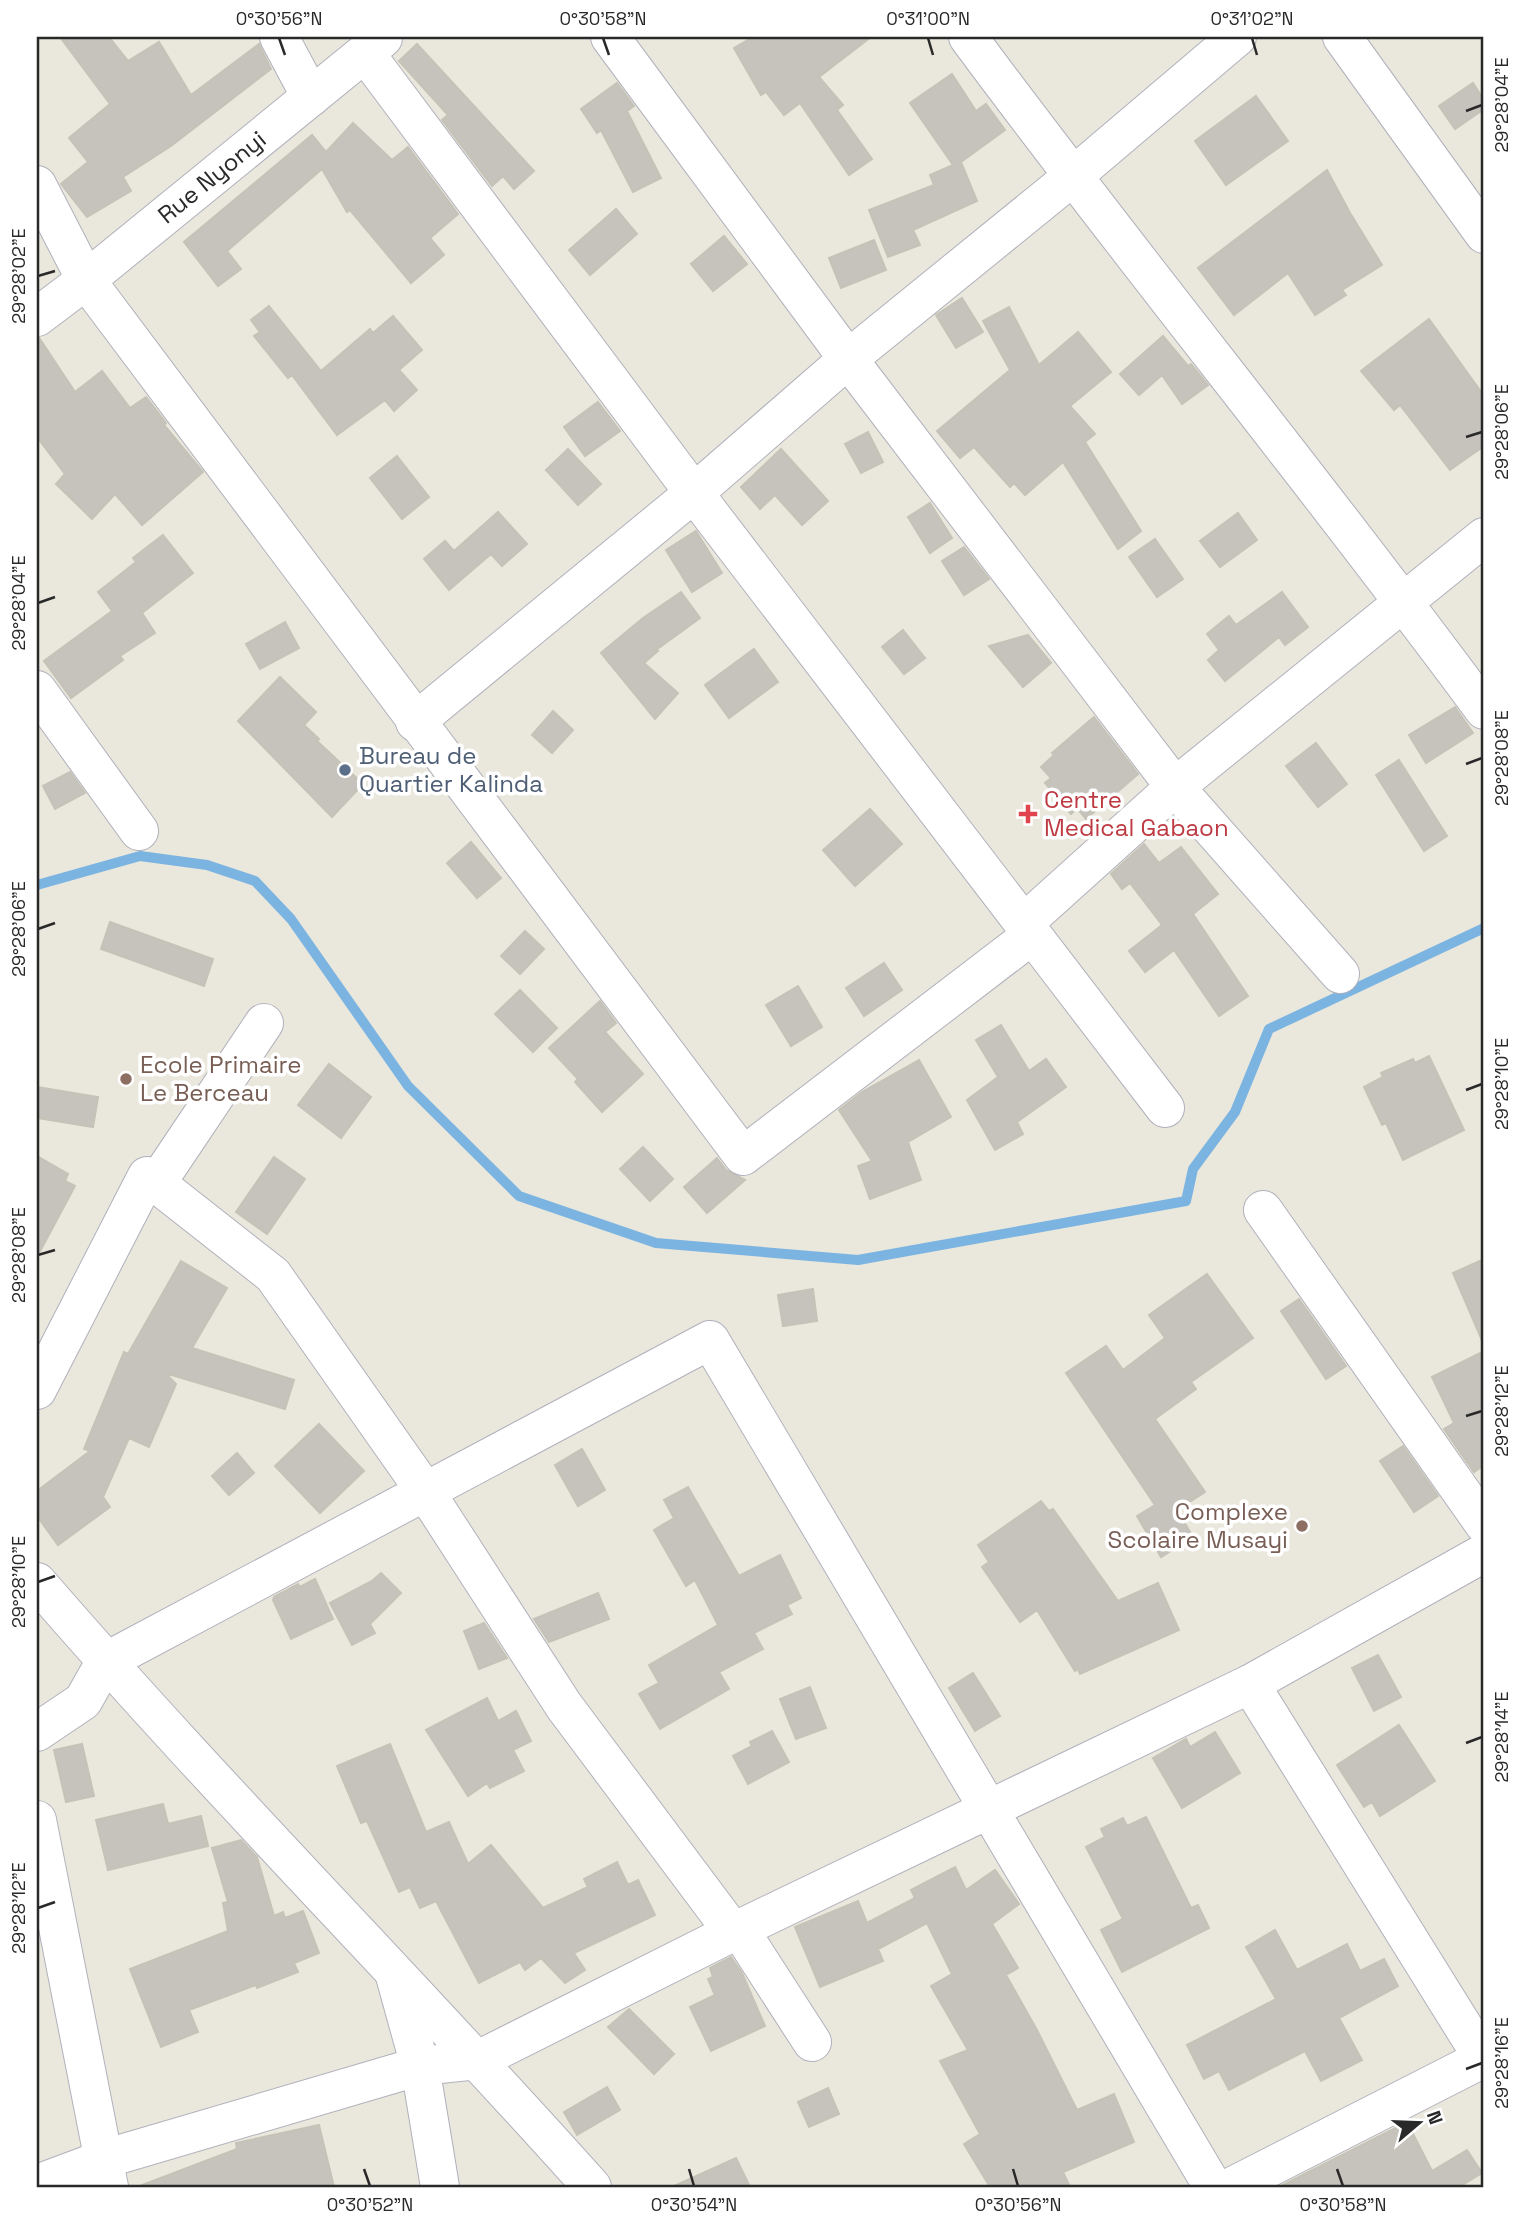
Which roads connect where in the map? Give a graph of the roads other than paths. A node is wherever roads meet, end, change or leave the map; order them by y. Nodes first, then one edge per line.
1 (279, 37) edge
2 (610, 37) edge
3 (968, 37) edge
4 (1237, 37) edge
5 (1342, 37) edge
6 (375, 45) edge
7 (311, 97) junction
8 (1072, 177) junction
9 (37, 185) edge
10 (1484, 234) edge
11 (86, 280) junction
12 (37, 317) edge
13 (848, 359) junction
14 (694, 493) junction
15 (1484, 537) edge
16 (1405, 602) junction
17 (37, 690) edge
18 (1484, 710) edge
19 (415, 722) junction
20 (1175, 787) junction
21 (139, 831) dead end
22 (1027, 930) junction
23 (1340, 974) dead end
24 (264, 1023) dead end
25 (1165, 1108) dead end
26 (156, 1184) junction
27 (1263, 1210) dead end
28 (37, 1390) edge
29 (425, 1491) junction
30 (1484, 1524) edge
31 (1484, 1552) edge
32 (37, 1582) edge
33 (106, 1662) junction
34 (1250, 1684) junction
35 (37, 1732) edge
36 (988, 1808) junction
37 (37, 1820) edge
38 (736, 1931) junction
39 (394, 1971) junction
40 (812, 2042) dead end
41 (1484, 2059) edge
42 (478, 2060) junction
43 (420, 2066) junction
44 (106, 2173) edge
45 (37, 2184) edge
46 (440, 2187) edge
47 (592, 2187) edge
48 (1213, 2187) edge
49 (1231, 2187) edge

1 - 7 street
2 - 13 street
3 - 8 street
4 - 8 street
5 - 10 street
6 - 7 street, Rue Nyonyi
6 - 14 street
7 - 11 street, Rue Nyonyi
8 - 13 street
8 - 16 street
9 - 11 street
11 - 12 street, Rue Nyonyi
11 - 19 street
13 - 14 street
13 - 20 street
14 - 19 street
14 - 22 street
15 - 16 street
16 - 18 street
16 - 20 street
17 - 21 street
19 - 22 street
20 - 22 street
20 - 23 street
22 - 25 street
24 - 26 street
26 - 28 street
26 - 29 street
27 - 30 street
29 - 33 street
29 - 36 street
29 - 38 street
31 - 34 street
32 - 33 street
33 - 35 street
33 - 39 street
34 - 36 street
34 - 41 street
36 - 38 street
36 - 48 street
37 - 44 street
38 - 40 street
38 - 42 street
39 - 42 street
39 - 43 street
41 - 49 street
42 - 43 street
42 - 47 street
43 - 44 street
43 - 46 street
44 - 45 street

